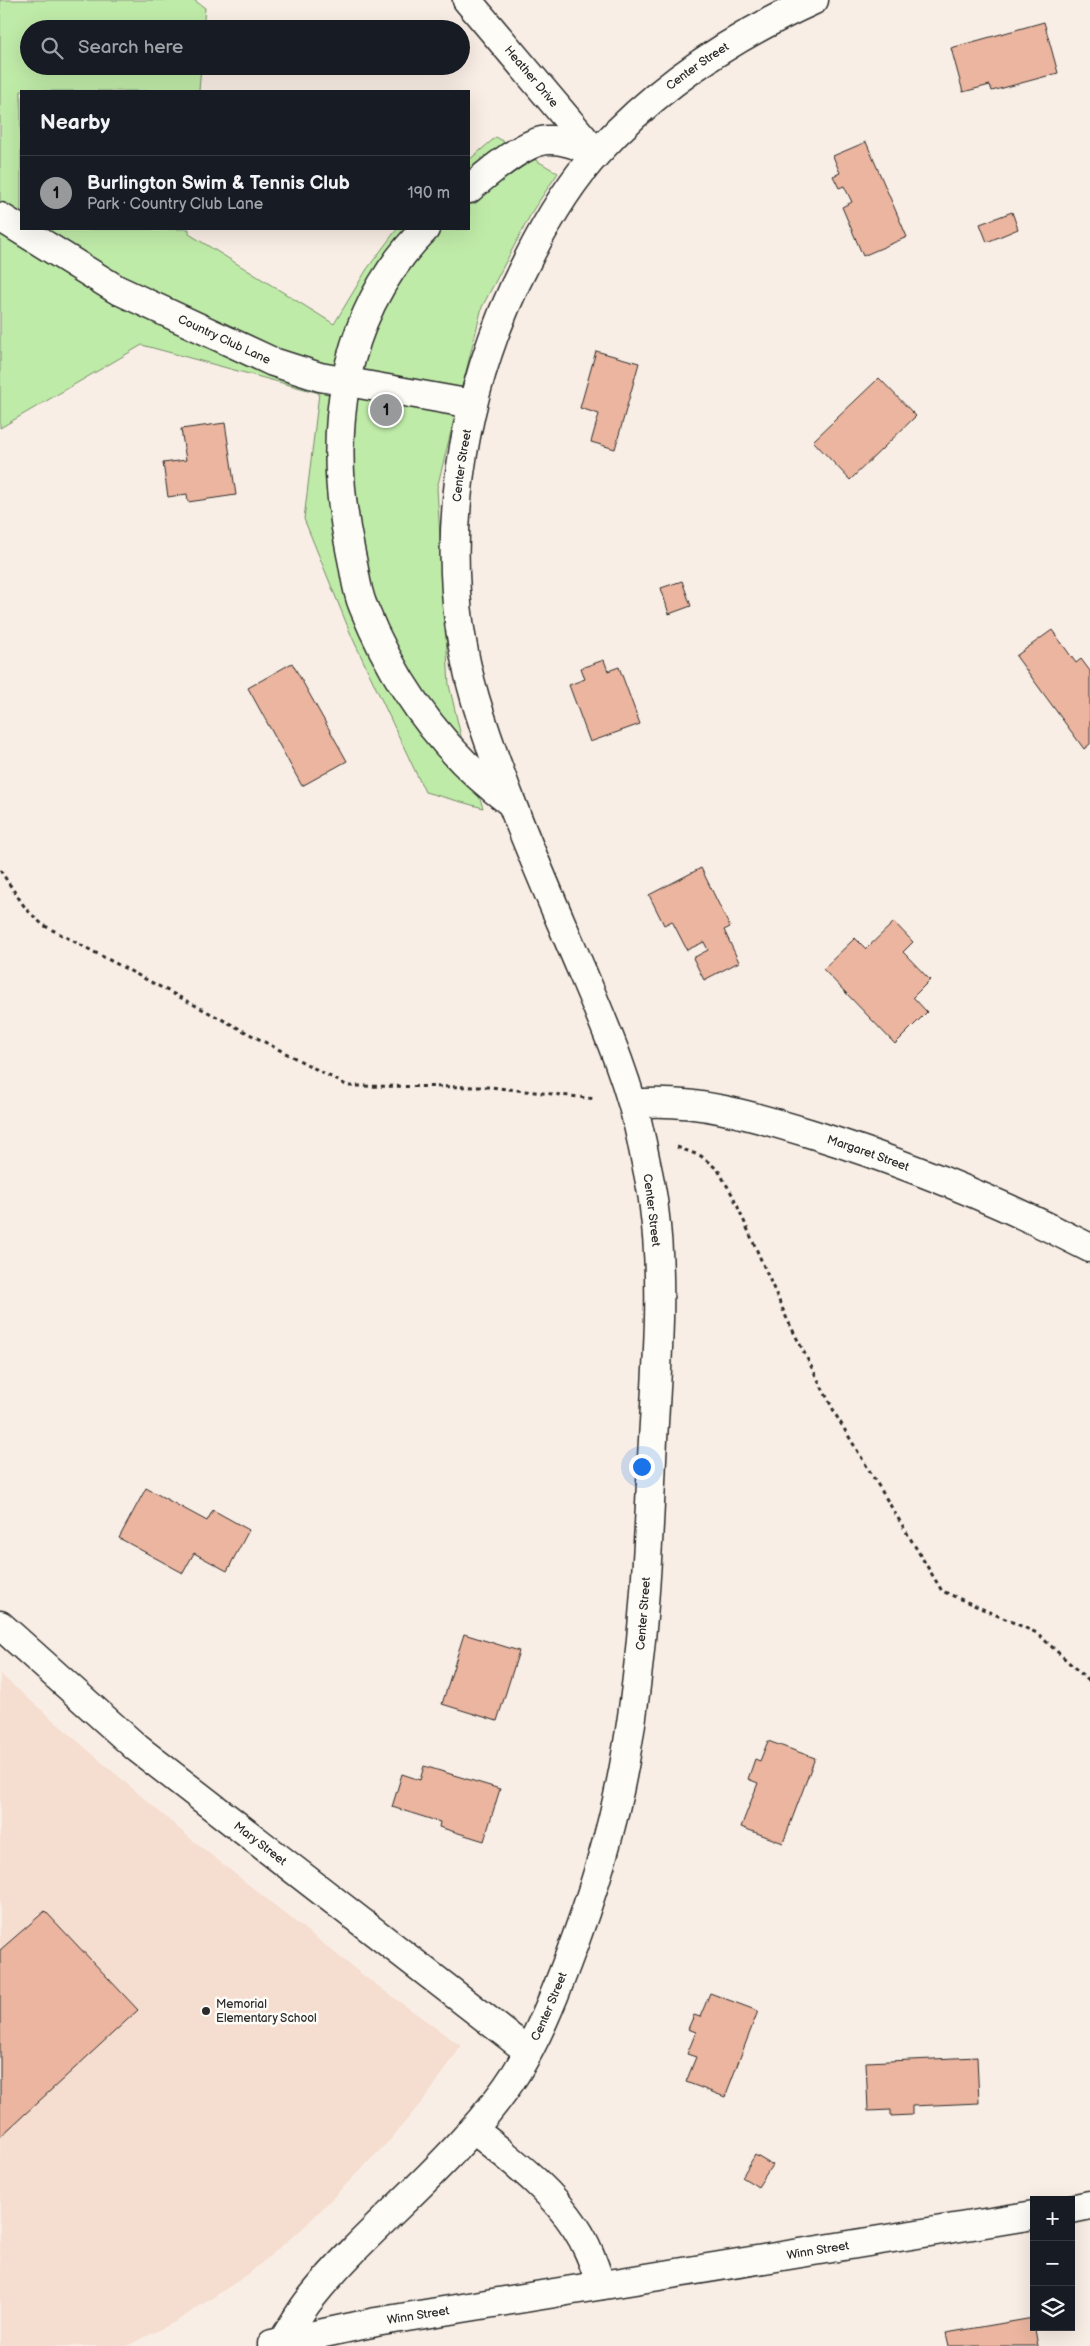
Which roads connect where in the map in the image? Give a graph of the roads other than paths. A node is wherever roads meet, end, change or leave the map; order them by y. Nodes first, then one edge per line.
1 (467, 0) edge
2 (814, 0) edge
3 (596, 153) junction
4 (470, 188) edge
5 (0, 217) edge
6 (20, 229) edge
7 (21, 230) edge
8 (424, 230) edge
9 (345, 382) junction
10 (472, 404) junction
11 (511, 803) junction
12 (634, 1104) junction
13 (1090, 1248) edge
14 (0, 1625) edge
15 (528, 2051) junction
16 (473, 2129) junction
17 (1090, 2206) edge
18 (1075, 2208) edge
19 (1030, 2216) edge
20 (601, 2285) junction
21 (274, 2344) edge

1 - 3 main road, Heather Drive
2 - 3 main road, Center Street
3 - 4 main road
3 - 10 main road, Center Street
5 - 6 main road, Country Club Lane
7 - 9 main road, Country Club Lane
8 - 9 main road
9 - 10 main road, Country Club Lane
9 - 11 main road
10 - 11 main road, Center Street
11 - 12 main road, Center Street
12 - 13 main road, Margaret Street
12 - 15 main road, Center Street
14 - 15 main road, Mary Street
15 - 16 main road, Center Street
16 - 20 main road
16 - 21 main road, Center Street
17 - 18 main road
19 - 20 main road, Winn Street
20 - 21 main road, Winn Street

